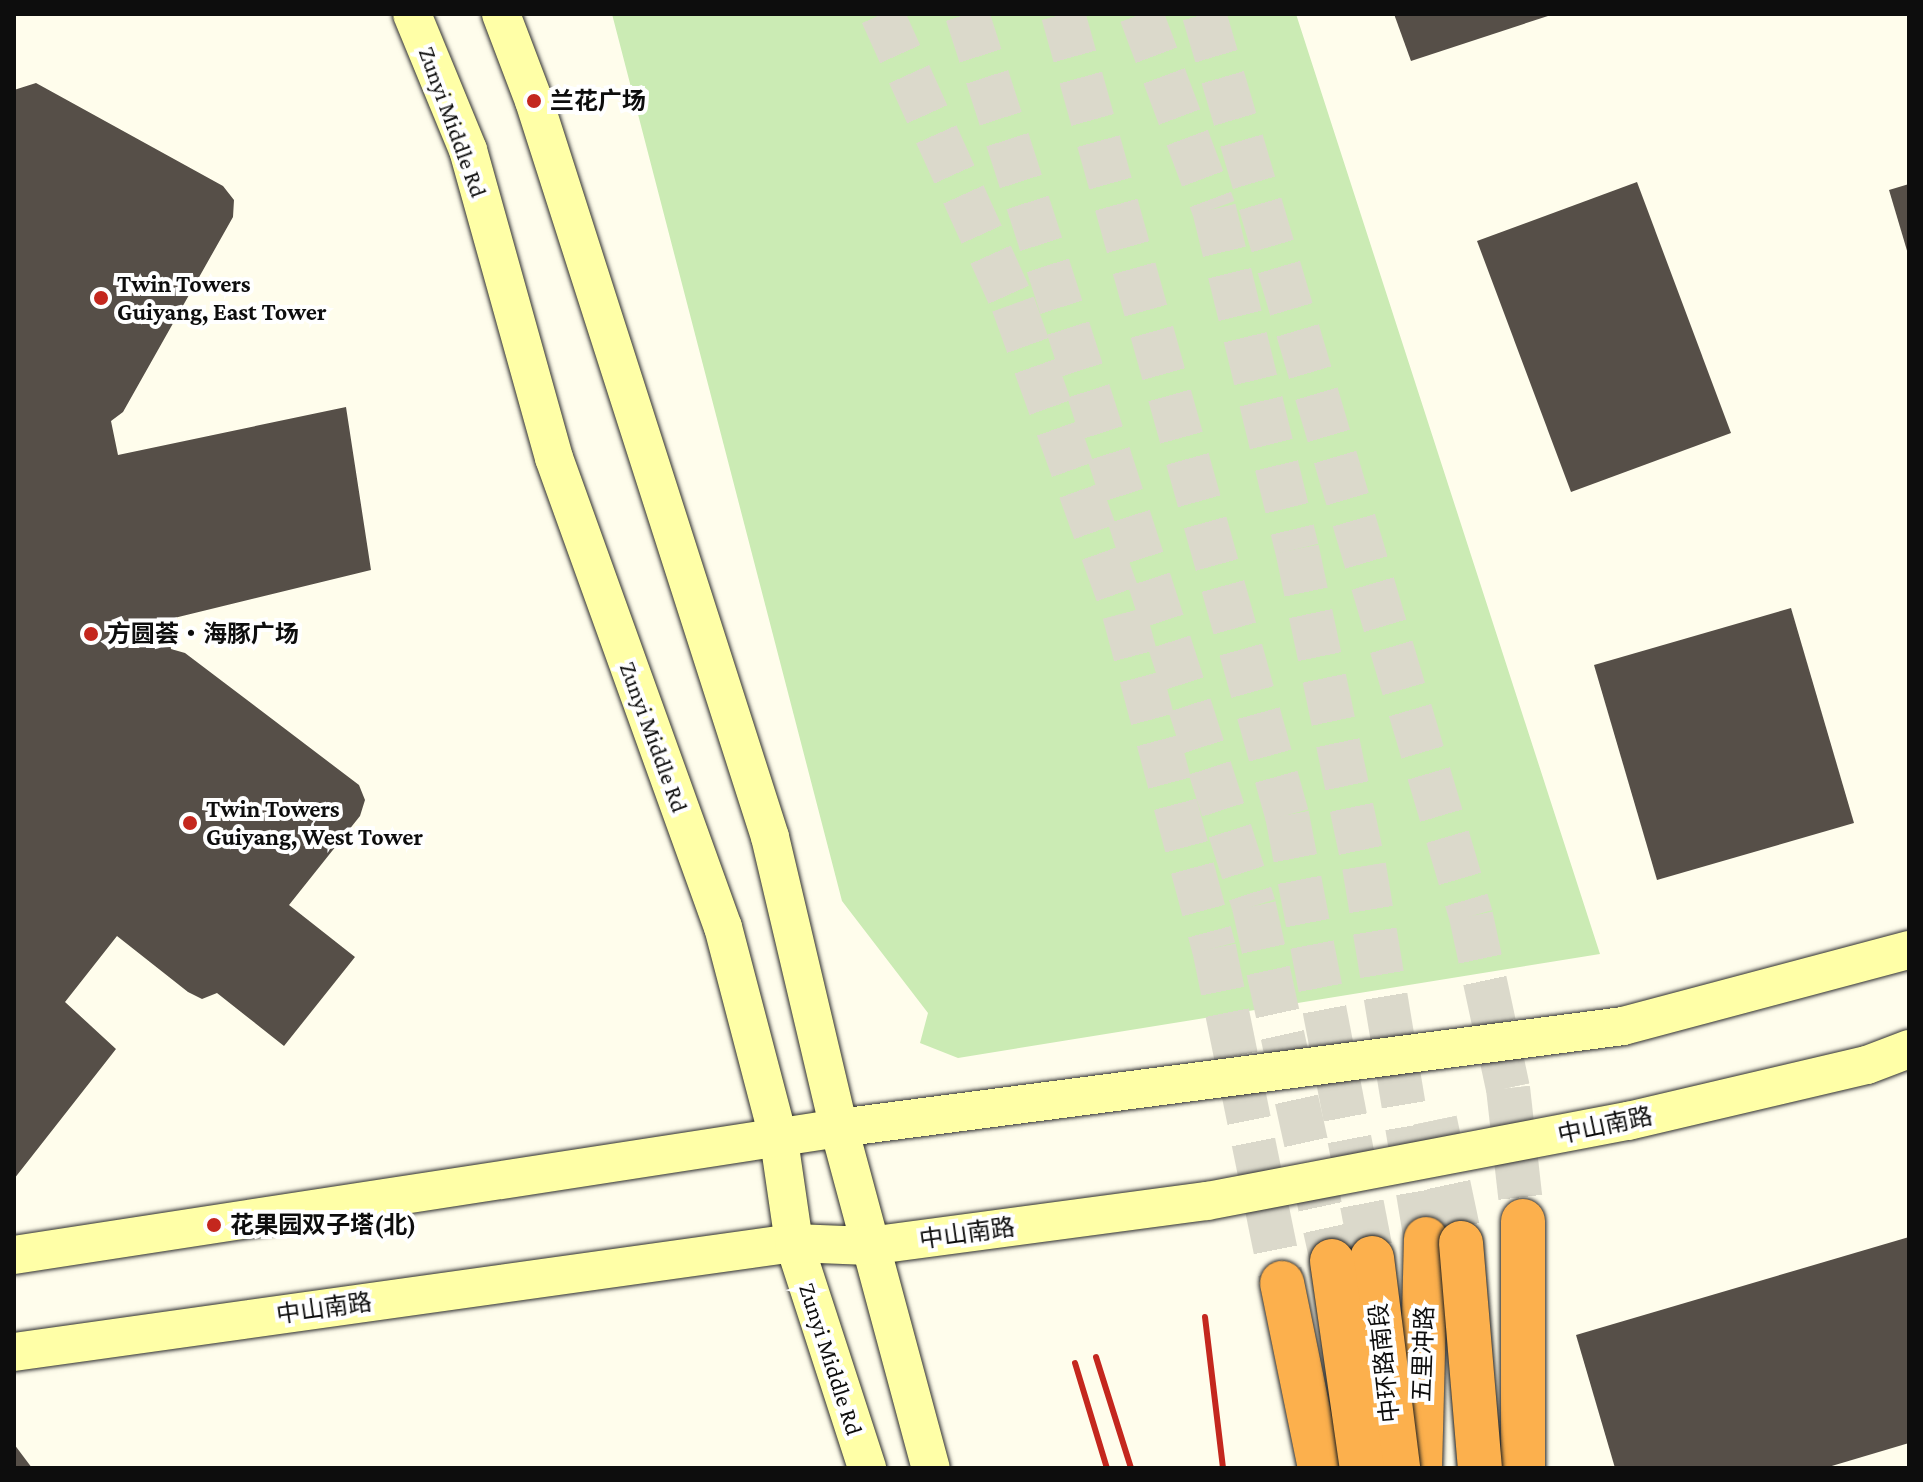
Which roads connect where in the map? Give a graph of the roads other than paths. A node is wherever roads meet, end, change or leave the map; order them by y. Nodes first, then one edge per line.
1 (412, 14) edge
2 (501, 14) edge
3 (1909, 950) edge
4 (1909, 1049) edge
5 (839, 1128) junction
6 (779, 1140) junction
7 (1523, 1221) tunnel mouth
8 (794, 1243) junction
9 (869, 1246) junction
10 (14, 1255) edge
11 (1282, 1283) tunnel mouth
12 (14, 1352) edge
13 (867, 1468) edge
14 (931, 1468) edge
15 (1320, 1468) edge
16 (1362, 1468) edge
17 (1398, 1468) edge
18 (1420, 1468) edge
19 (1480, 1468) edge
20 (1523, 1468) edge

1 - 6 main road, Zunyi Middle Rd
2 - 5 main road
3 - 5 main road
4 - 9 main road, 中山南路
5 - 6 main road
5 - 9 main road
6 - 8 main road, Zunyi Middle Rd
6 - 10 main road
7 - 20 highway
8 - 9 main road, 中山南路
8 - 12 main road, 中山南路
8 - 13 main road, Zunyi Middle Rd
9 - 14 main road
11 - 15 highway
16 - 17 highway, 中环路南段, bridge
18 - 19 highway, 五里冲路, bridge

